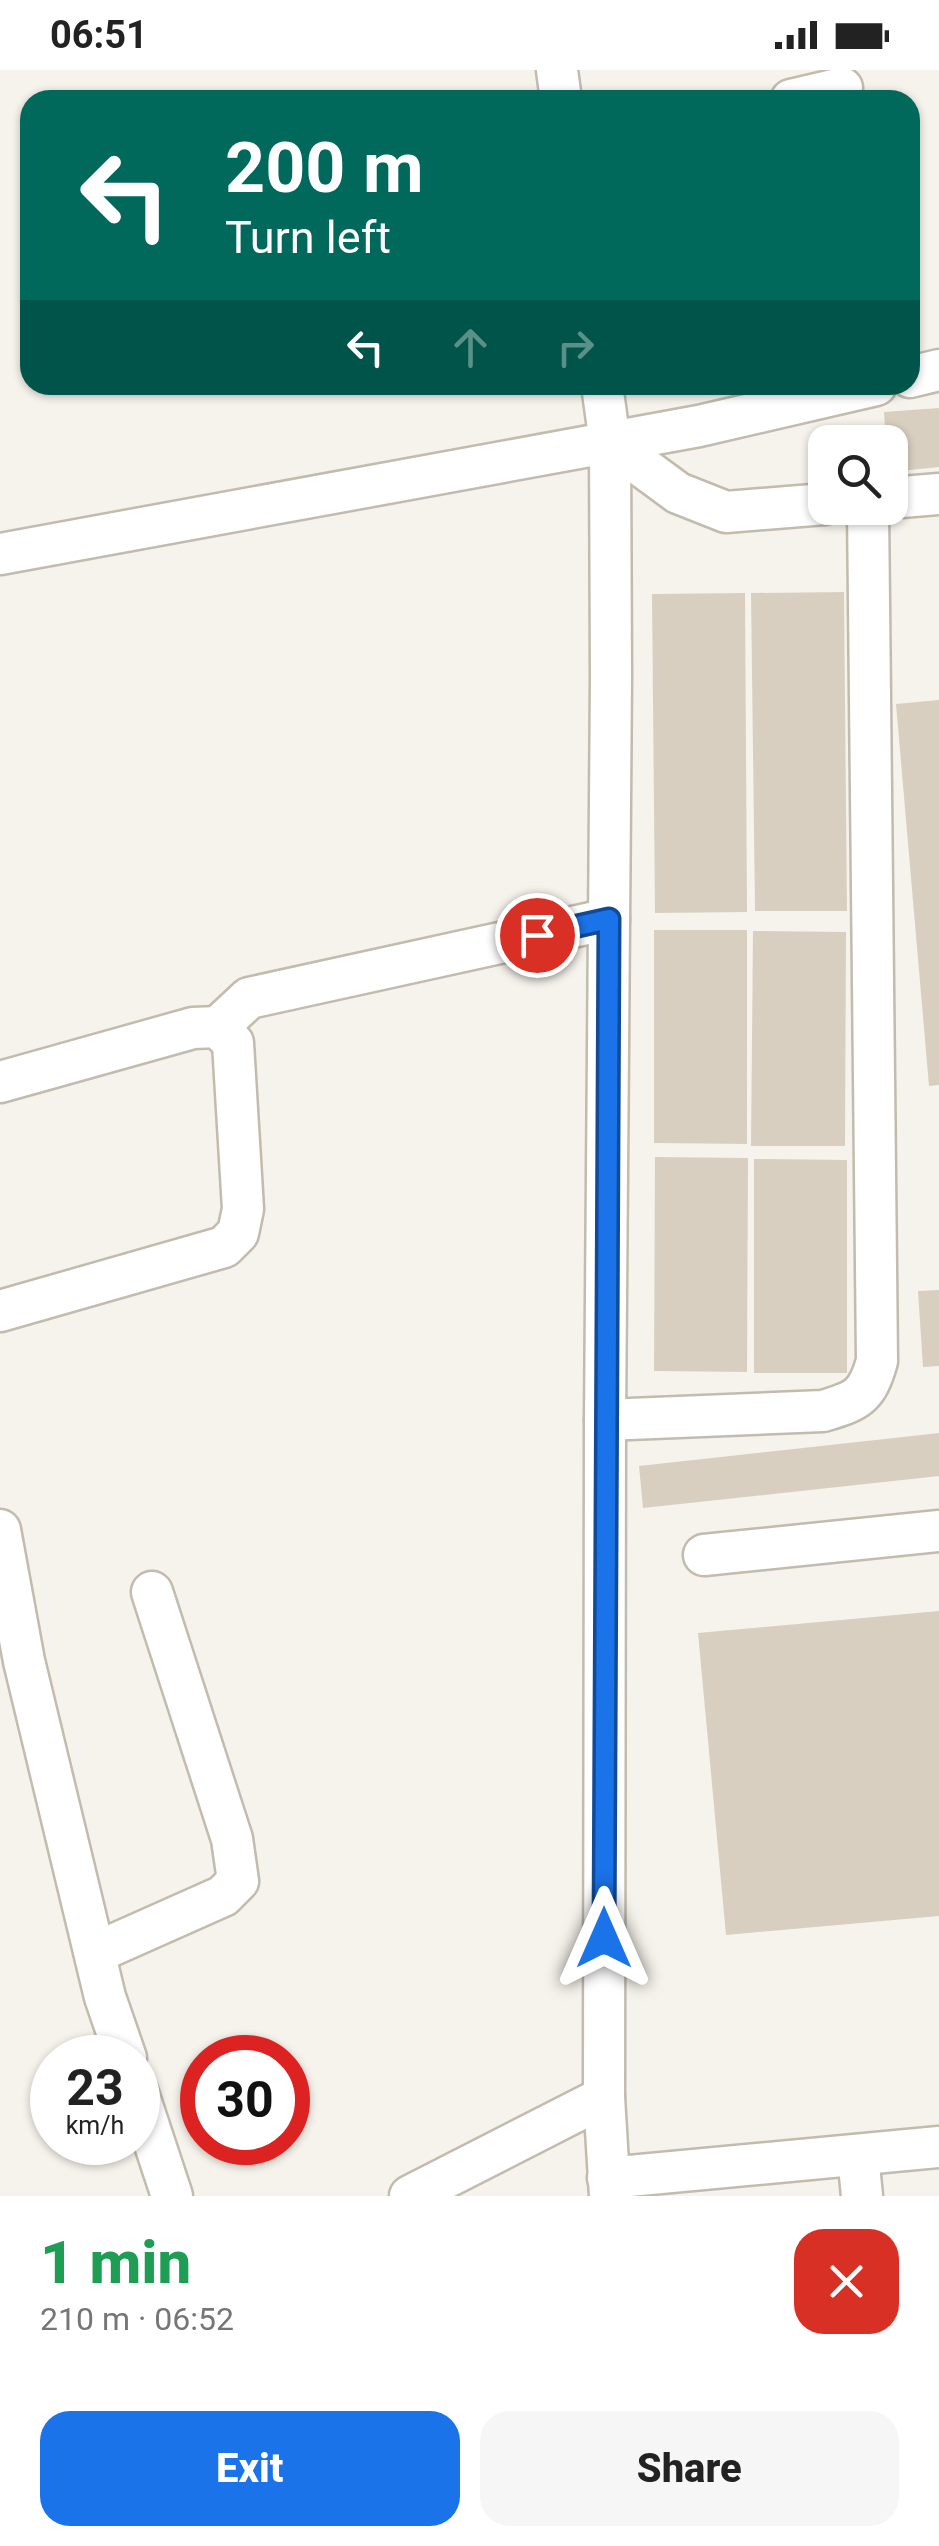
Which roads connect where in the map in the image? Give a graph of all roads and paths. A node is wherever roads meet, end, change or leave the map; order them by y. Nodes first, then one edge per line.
1 (603, 395) edge
2 (833, 395) edge
3 (610, 443) junction
4 (939, 494) edge
5 (908, 497) edge
6 (808, 505) edge
7 (868, 525) edge
8 (0, 554) edge
9 (609, 919) junction
10 (218, 1027) junction
11 (0, 1082) edge
12 (0, 1310) edge
13 (604, 1420) junction
14 (0, 1530) edge
15 (939, 1531) edge
16 (704, 1555) dead end
17 (152, 1592) dead end
18 (95, 1953) junction
19 (119, 2035) edge
20 (604, 2096) junction
21 (939, 2148) edge
22 (858, 2155) junction
23 (160, 2160) edge
24 (609, 2187) edge
25 (172, 2196) edge
26 (410, 2196) edge
27 (862, 2196) edge

1 - 3 street
2 - 3 street
3 - 6 street
3 - 8 street
3 - 9 street
4 - 5 street
7 - 13 street
9 - 10 street
9 - 13 street
10 - 11 street
10 - 12 street
13 - 20 street
14 - 18 street
15 - 16 street
17 - 18 street
18 - 19 street
20 - 24 street
20 - 26 street
21 - 22 street
22 - 24 street
22 - 27 street
23 - 25 street

